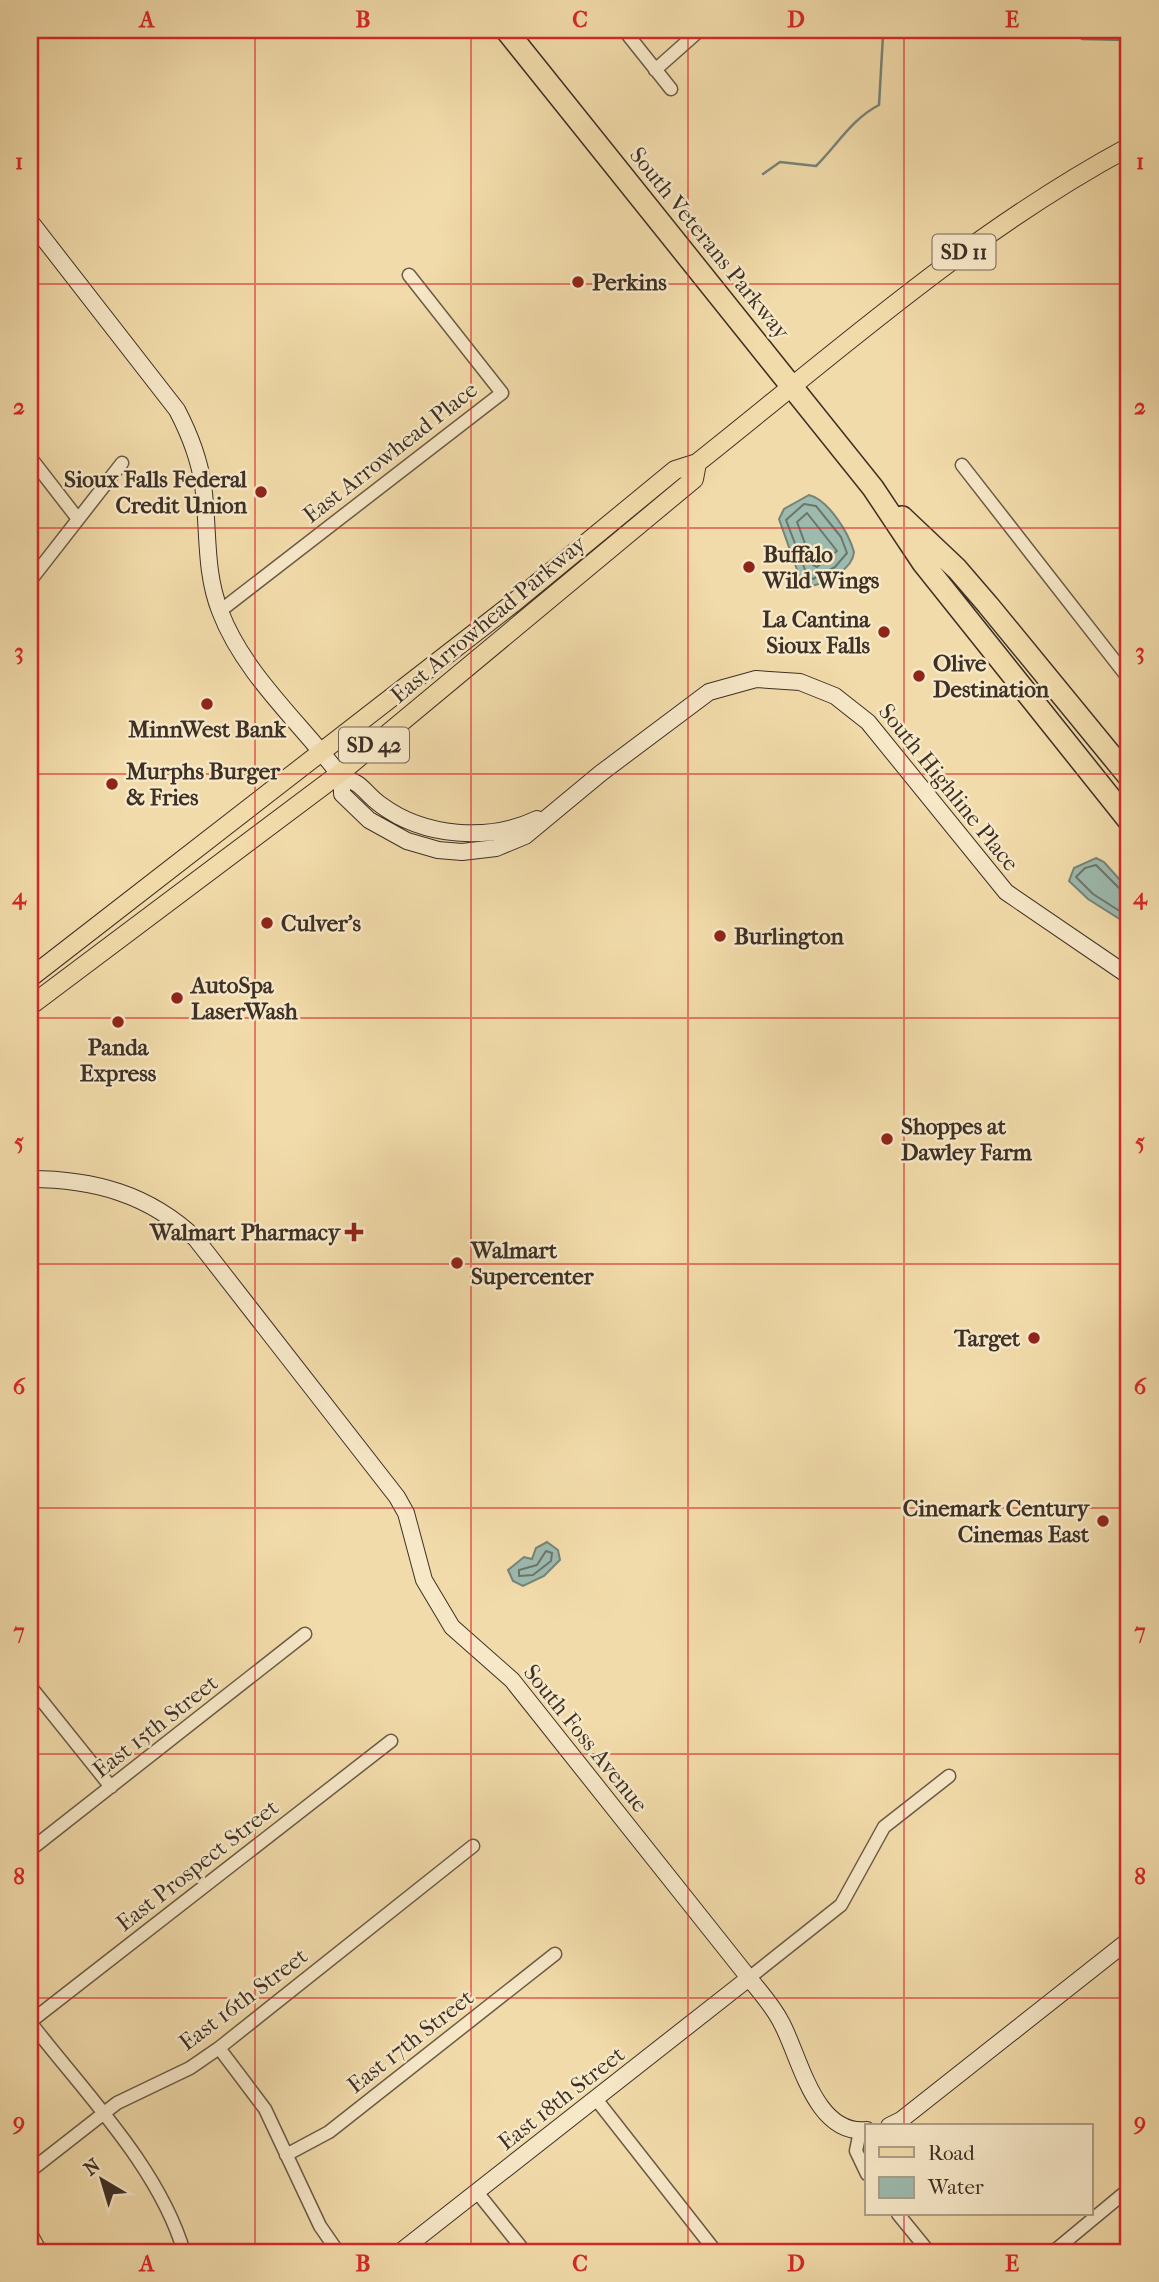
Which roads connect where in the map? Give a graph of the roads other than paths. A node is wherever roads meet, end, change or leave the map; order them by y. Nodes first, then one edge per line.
1 (506, 30) edge
2 (624, 30) edge
3 (700, 30) edge
4 (655, 70) junction
5 (671, 89) dead end
6 (1129, 147) edge
7 (30, 221) edge
8 (409, 275) dead end
9 (792, 386) junction
10 (30, 457) edge
11 (122, 463) dead end
12 (697, 463) junction
13 (962, 466) dead end
14 (873, 488) junction
15 (78, 519) junction
16 (30, 581) edge
17 (220, 611) junction
18 (1129, 679) edge
19 (322, 752) junction
20 (340, 776) junction
21 (1129, 777) edge
22 (549, 814) junction
23 (1129, 821) edge
24 (1129, 976) edge
25 (30, 978) edge
26 (30, 1006) edge
27 (30, 1179) edge
28 (305, 1634) dead end
29 (30, 1686) edge
30 (391, 1741) dead end
31 (948, 1776) dead end
32 (111, 1787) junction
33 (473, 1846) dead end
34 (30, 1850) edge
35 (1129, 1940) edge
36 (555, 1954) dead end
37 (749, 1978) junction
38 (30, 2022) edge
39 (219, 2048) junction
40 (596, 2099) junction
41 (102, 2115) junction
42 (893, 2124) edge
43 (863, 2131) edge
44 (286, 2155) junction
45 (865, 2170) edge
46 (30, 2171) edge
47 (1129, 2189) edge
48 (477, 2192) junction
49 (900, 2216) edge
50 (30, 2232) edge
51 (41, 2252) edge
52 (184, 2252) edge
53 (338, 2252) edge
54 (400, 2252) edge
55 (525, 2252) edge
56 (716, 2252) edge
57 (929, 2252) edge
58 (1053, 2252) edge

1 - 9 highway, South Veterans Parkway
2 - 4 street
3 - 4 street
4 - 5 street
6 - 9 main road, East Arrowhead Parkway / SD 11
7 - 17 street
8 - 17 street, East Arrowhead Place
9 - 12 main road, East Arrowhead Parkway / SD 42
9 - 14 highway, South Veterans Parkway
10 - 15 street
11 - 15 street
12 - 19 main road, East Arrowhead Parkway / SD 42
12 - 20 main road, East Arrowhead Parkway / SD 42
13 - 18 street
14 - 21 highway, South Veterans Parkway
14 - 23 highway, South Veterans Parkway
15 - 16 street
17 - 19 street
19 - 20 street
19 - 25 main road, East Arrowhead Parkway / SD 42
20 - 22 street, South Highline Place
20 - 22 street, South Highline Place
20 - 26 main road, East Arrowhead Parkway / SD 42
22 - 24 street, South Highline Place
27 - 37 street, South Foss Avenue
28 - 32 street, East 15th Street
29 - 32 street
30 - 38 street, East Prospect Street
31 - 37 street
32 - 34 street, East 15th Street
33 - 39 street, East 16th Street
35 - 42 street
36 - 44 street, East 17th Street
37 - 40 street, East 18th Street
37 - 43 street, South Foss Avenue
38 - 41 street
39 - 41 street, East 16th Street
39 - 44 street
40 - 48 street, East 18th Street
40 - 56 street
41 - 46 street, East 16th Street
41 - 52 street
43 - 45 street, South Foss Avenue
44 - 53 street
47 - 58 street
48 - 54 street, East 18th Street
48 - 55 street
49 - 57 street
50 - 51 street

